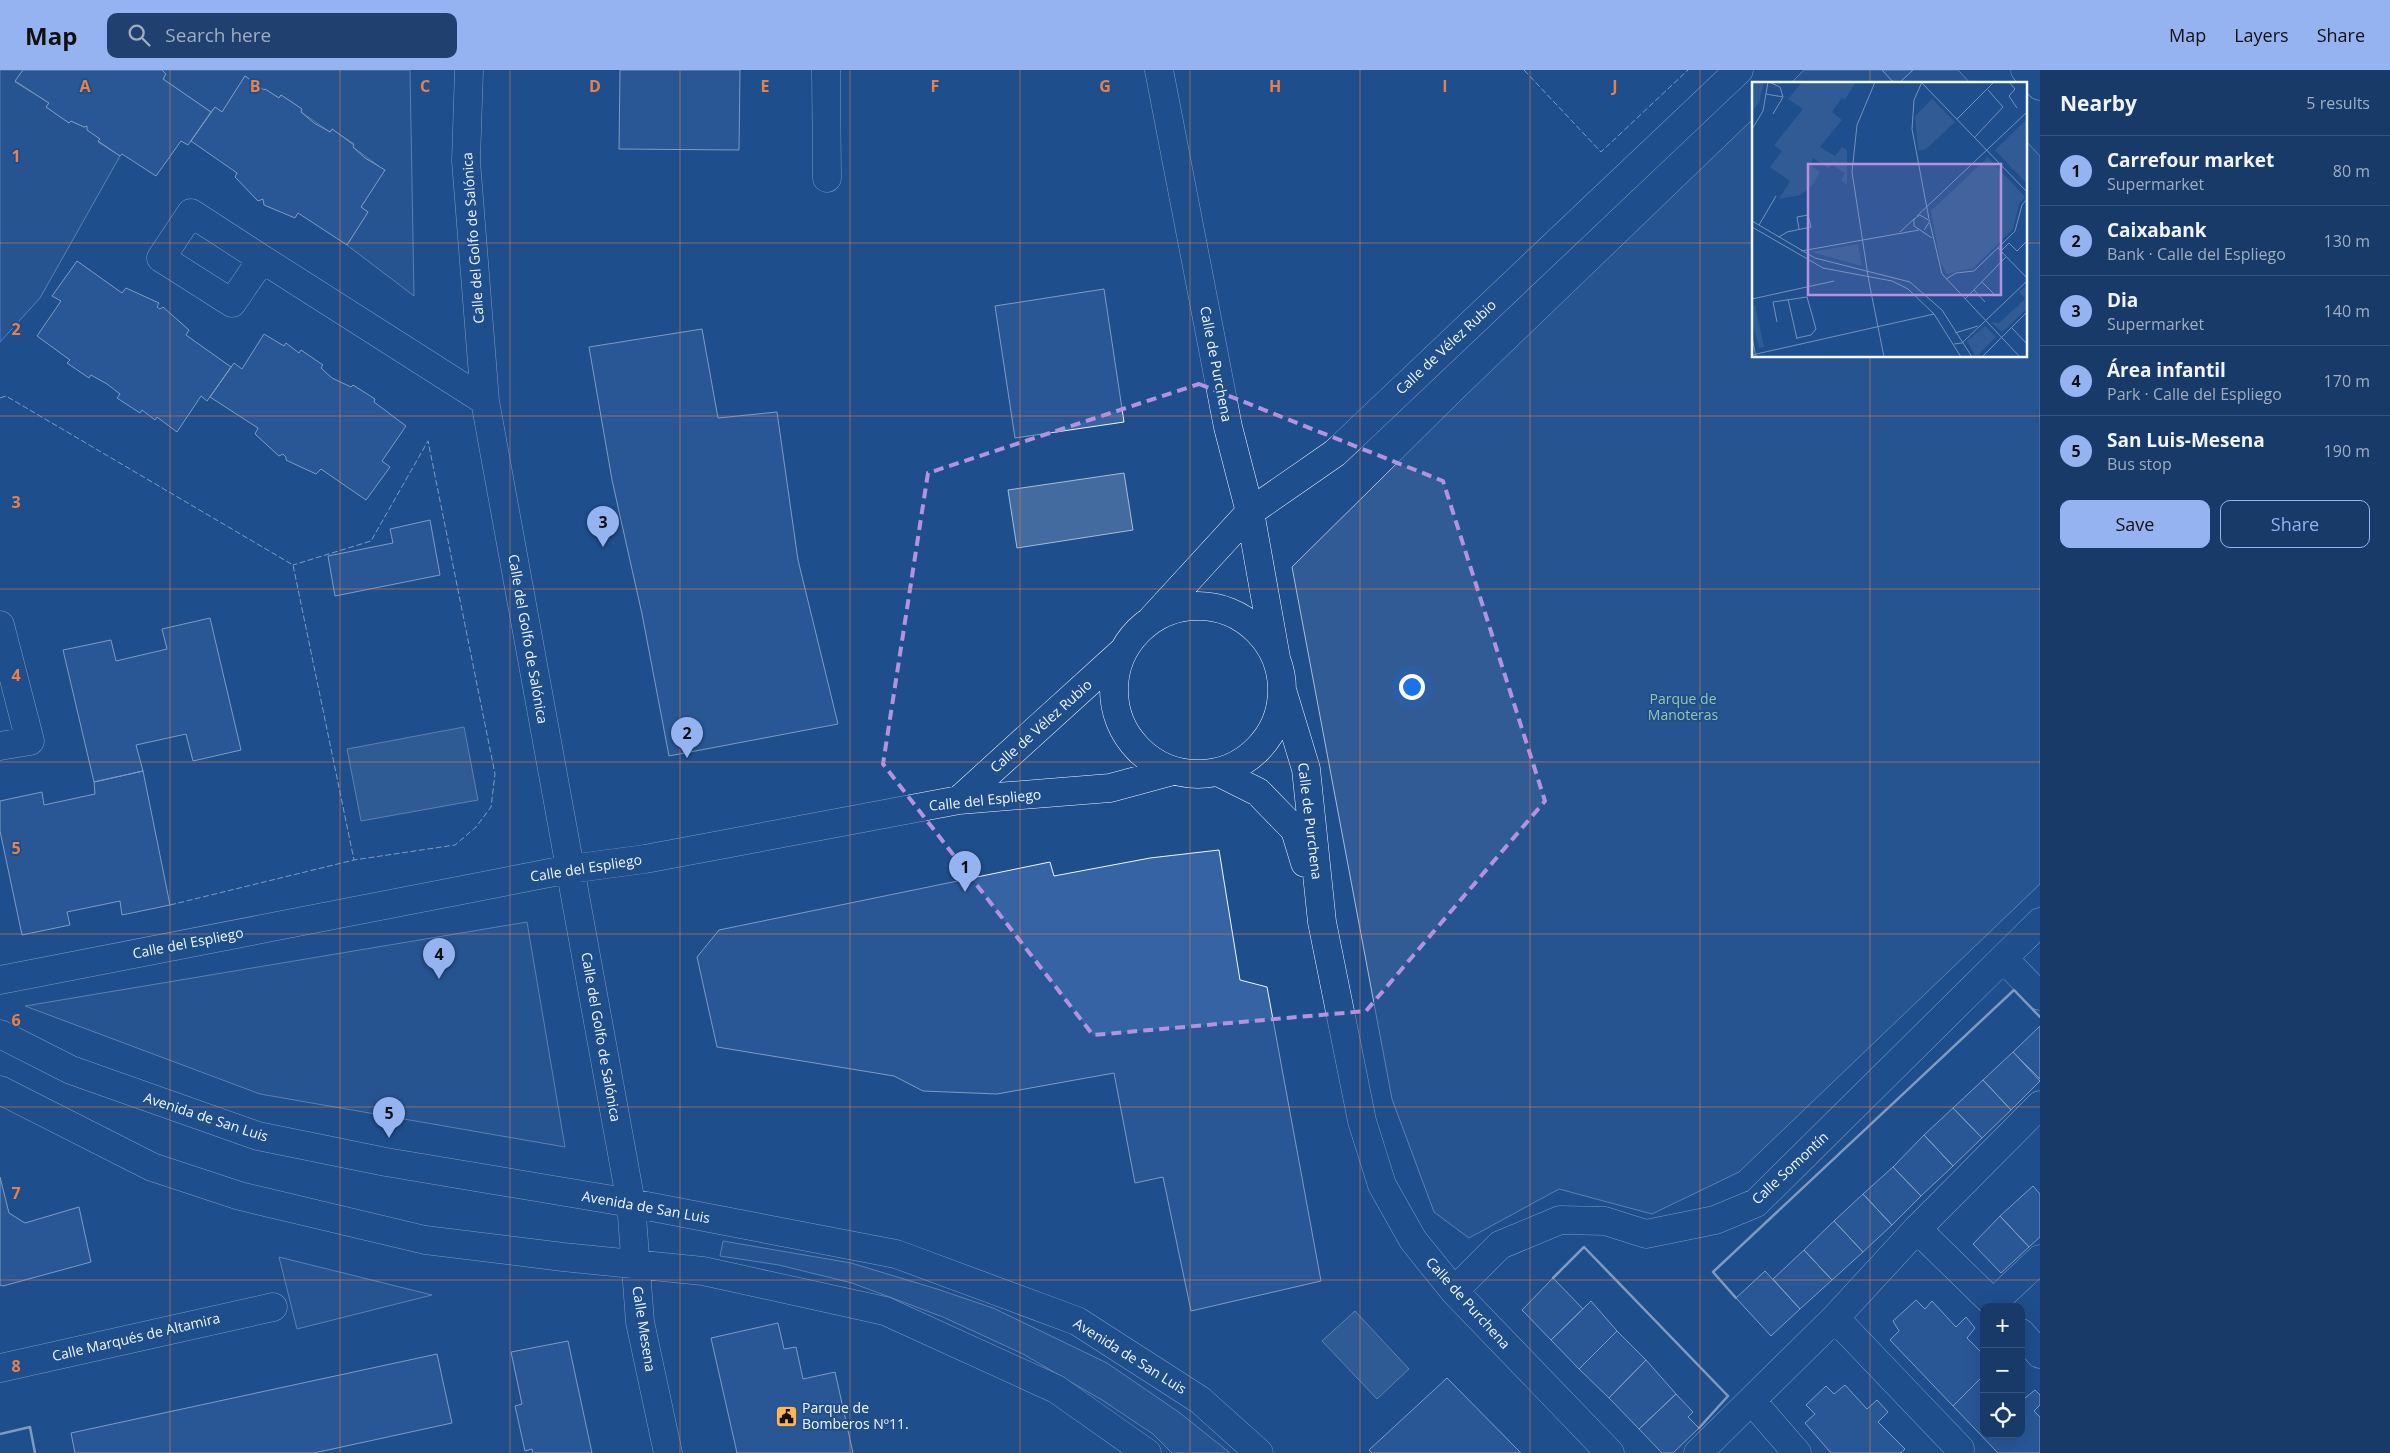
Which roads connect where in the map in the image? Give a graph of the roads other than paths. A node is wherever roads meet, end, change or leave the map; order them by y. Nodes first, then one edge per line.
1 (468, 70) edge
2 (826, 70) edge
3 (1159, 70) edge
4 (1739, 70) edge
5 (2025, 70) edge
6 (2040, 86) edge
7 (827, 178) dead end
8 (262, 259) dead end
9 (485, 401) junction
10 (1250, 512) junction
11 (1151, 620) junction
12 (0, 625) edge
13 (1122, 652) junction
14 (1276, 658) junction
15 (1283, 693) junction
16 (0, 746) edge
17 (1173, 771) junction
18 (1218, 772) junction
19 (959, 800) junction
20 (570, 868) junction
21 (1322, 922) junction
22 (2040, 922) edge
23 (2004, 959) junction
24 (0, 980) edge
25 (2040, 994) edge
26 (0, 1034) edge
27 (0, 1090) edge
28 (2040, 1105) edge
29 (631, 1203) junction
30 (1916, 1229) junction
31 (2040, 1259) edge
32 (636, 1263) junction
33 (1454, 1291) junction
34 (1993, 1303) edge
35 (1997, 1303) edge
36 (273, 1307) dead end
37 (1835, 1318) junction
38 (2025, 1337) edge
39 (2040, 1354) edge
40 (0, 1368) edge
41 (1752, 1401) junction
42 (1960, 1449) dead end
43 (668, 1453) edge
44 (1148, 1453) edge
45 (1259, 1453) edge
46 (1610, 1453) edge
47 (1698, 1453) edge
48 (1796, 1453) edge

1 - 9 street, Calle del Golfo de Salónica
2 - 7 street
3 - 10 street, Calle de Purchena
4 - 10 street, Calle de Vélez Rubio
5 - 6 street
8 - 9 street
9 - 20 street, Calle del Golfo de Salónica
10 - 11 street, Calle de Vélez Rubio
10 - 14 street, Calle de Purchena
11 - 13 street
11 - 14 street
12 - 16 street
13 - 17 street
13 - 19 street, Calle de Vélez Rubio
14 - 15 street
15 - 18 street
15 - 21 street, Calle de Purchena
17 - 18 street
17 - 19 street, Calle del Espliego
18 - 21 street, Calle de Purchena
19 - 20 street, Calle del Espliego
20 - 24 street, Calle del Espliego
20 - 29 street, Calle del Golfo de Salónica
21 - 33 street, Calle de Purchena
22 - 23 street, Calle Somontín
23 - 25 street
23 - 33 street, Calle Somontín
26 - 29 street, Avenida de San Luis
27 - 32 street
28 - 30 street
29 - 32 street, Calle Mesena
29 - 45 street, Avenida de San Luis
30 - 34 street
30 - 37 street
31 - 35 street
32 - 43 street, Calle Mesena
32 - 44 street
33 - 46 street, Calle de Purchena
36 - 40 street, Calle Marqués de Altamira
37 - 41 street
37 - 42 street
38 - 39 street
41 - 47 street
41 - 48 street

